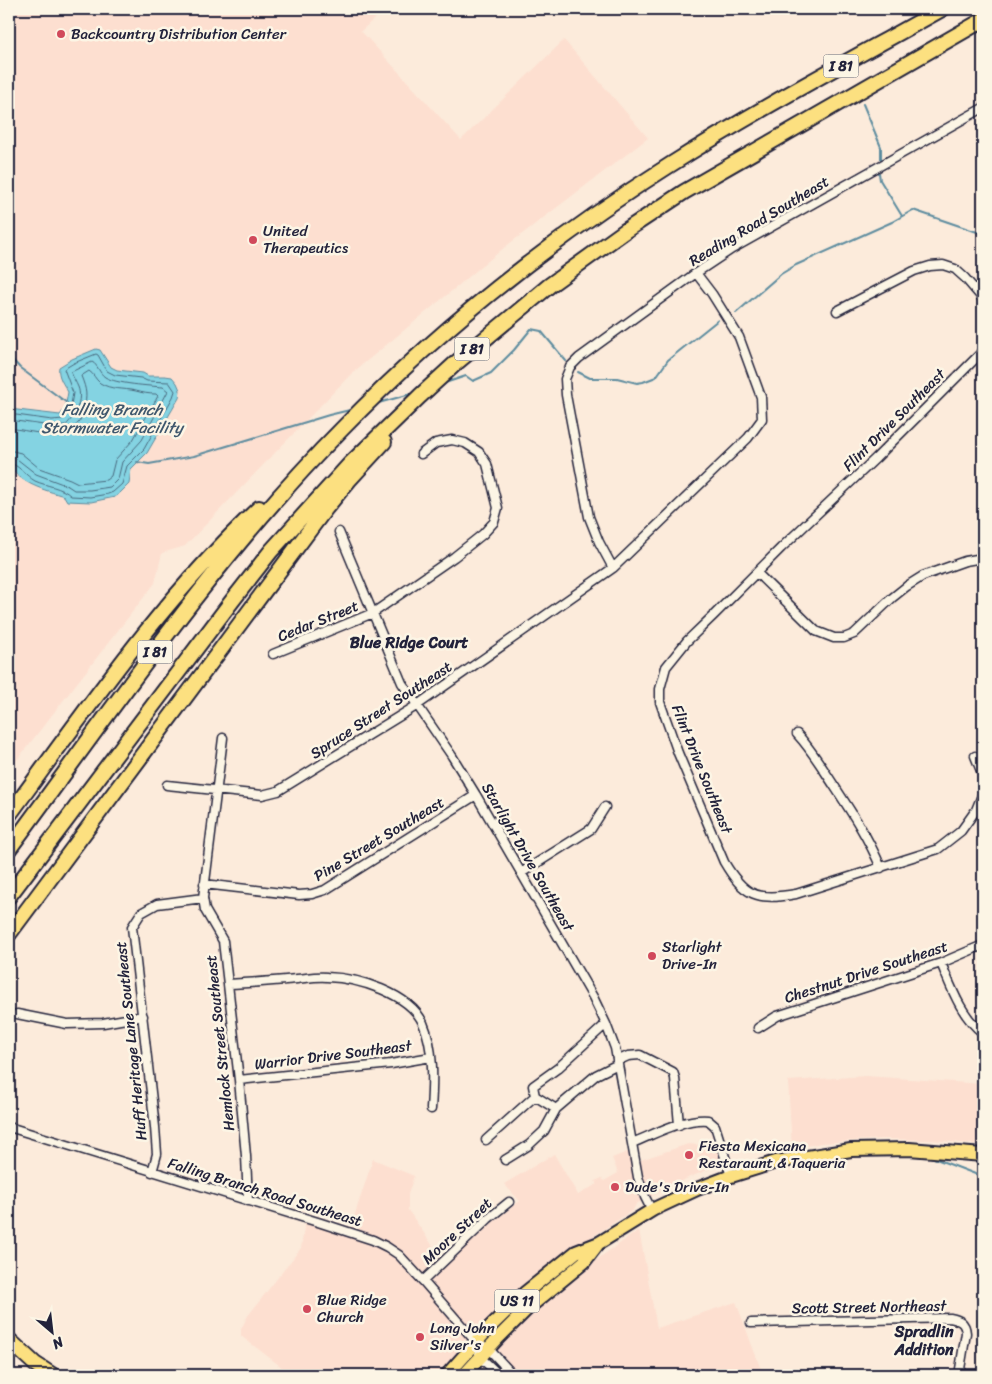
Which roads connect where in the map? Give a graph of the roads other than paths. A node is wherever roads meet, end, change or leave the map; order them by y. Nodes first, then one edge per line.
1 (942, 9) edge
2 (983, 20) edge
3 (983, 108) edge
4 (696, 274) junction
5 (550, 285) junction
6 (983, 299) edge
7 (837, 311) dead end
8 (983, 351) edge
9 (421, 454) dead end
10 (310, 462) junction
11 (339, 532) dead end
12 (983, 558) edge
13 (613, 568) junction
14 (758, 572) junction
15 (373, 613) junction
16 (273, 654) dead end
17 (416, 706) junction
18 (797, 734) dead end
19 (223, 738) dead end
20 (975, 756) dead end
21 (983, 776) edge
22 (167, 785) dead end
23 (983, 786) edge
24 (216, 790) junction
25 (476, 795) junction
26 (605, 808) dead end
27 (9, 815) edge
28 (9, 850) edge
29 (880, 868) junction
30 (522, 873) junction
31 (204, 884) junction
32 (9, 896) edge
33 (203, 898) junction
34 (9, 934) edge
35 (983, 945) edge
36 (941, 963) junction
37 (228, 984) junction
38 (17, 1014) dead end
39 (143, 1016) junction
40 (606, 1024) junction
41 (758, 1028) dead end
42 (983, 1033) edge
43 (430, 1057) junction
44 (618, 1062) junction
45 (239, 1080) junction
46 (535, 1096) junction
47 (431, 1109) dead end
48 (556, 1109) junction
49 (679, 1125) junction
50 (9, 1127) edge
51 (486, 1140) dead end
52 (632, 1143) junction
53 (983, 1154) edge
54 (505, 1160) dead end
55 (152, 1172) junction
56 (731, 1176) junction
57 (248, 1201) junction
58 (509, 1202) dead end
59 (652, 1211) junction
60 (599, 1243) junction
61 (423, 1281) junction
62 (751, 1323) dead end
63 (9, 1340) edge
64 (476, 1342) junction
65 (484, 1353) junction
66 (52, 1375) edge
67 (447, 1375) edge
68 (464, 1375) edge
69 (499, 1375) edge
70 (513, 1375) edge
71 (959, 1375) edge

1 - 10 highway, I 81
2 - 5 highway, I 81
3 - 4 street, Reading Road Southeast
4 - 13 street, Reading Road Southeast
4 - 13 street, Spruce Street Southeast
5 - 32 highway, I 81
5 - 34 highway
6 - 7 street
8 - 14 street, Flint Drive Southeast
9 - 15 street, Cedar Street
10 - 27 highway
10 - 28 highway, I 81
11 - 15 street, Starlight Drive Southeast
12 - 14 street
13 - 17 street, Spruce Street Southeast
14 - 29 street, Flint Drive Southeast
15 - 16 street, Cedar Street
15 - 17 street, Starlight Drive Southeast
17 - 24 street, Spruce Street Southeast
17 - 25 street, Starlight Drive Southeast
18 - 29 street
19 - 24 street, Hemlock Street Southeast
20 - 21 street
22 - 24 street, Spruce Street Southeast
23 - 29 street, Flint Drive Southeast
24 - 31 street, Hemlock Street Southeast
25 - 30 street, Starlight Drive Southeast
25 - 31 street, Pine Street Southeast
26 - 30 street
30 - 40 street, Starlight Drive Southeast
31 - 33 street, Hemlock Street Southeast
33 - 37 street, Hemlock Street Southeast
33 - 39 street, Huff Heritage Lane Southeast
35 - 36 street, Chestnut Drive Southeast
36 - 41 street, Chestnut Drive Southeast
36 - 42 street
37 - 43 street
37 - 45 street, Hemlock Street Southeast
38 - 39 street
39 - 55 street, Huff Heritage Lane Southeast
40 - 44 street, Starlight Drive Southeast
40 - 46 street
43 - 45 street, Warrior Drive Southeast
43 - 47 street
44 - 48 street
44 - 49 street
44 - 52 street, Starlight Drive Southeast
45 - 57 street, Hemlock Street Southeast
46 - 48 street
46 - 51 street
48 - 54 street
49 - 52 street
49 - 56 street
50 - 55 street, Falling Branch Road Southeast
52 - 59 street, Starlight Drive Southeast
53 - 56 main road, US 11
55 - 57 street, Falling Branch Road Southeast
56 - 59 main road, US 11
57 - 61 street, Falling Branch Road Southeast
58 - 61 street, Moore Street
59 - 60 main road, US 11
60 - 64 main road, US 11
60 - 65 main road, US 11
61 - 64 street, Falling Branch Road Southeast
62 - 71 street, Scott Street Northeast
63 - 66 highway
64 - 65 street
64 - 67 main road, US 11
65 - 68 main road, US 11
65 - 69 street
65 - 70 street

